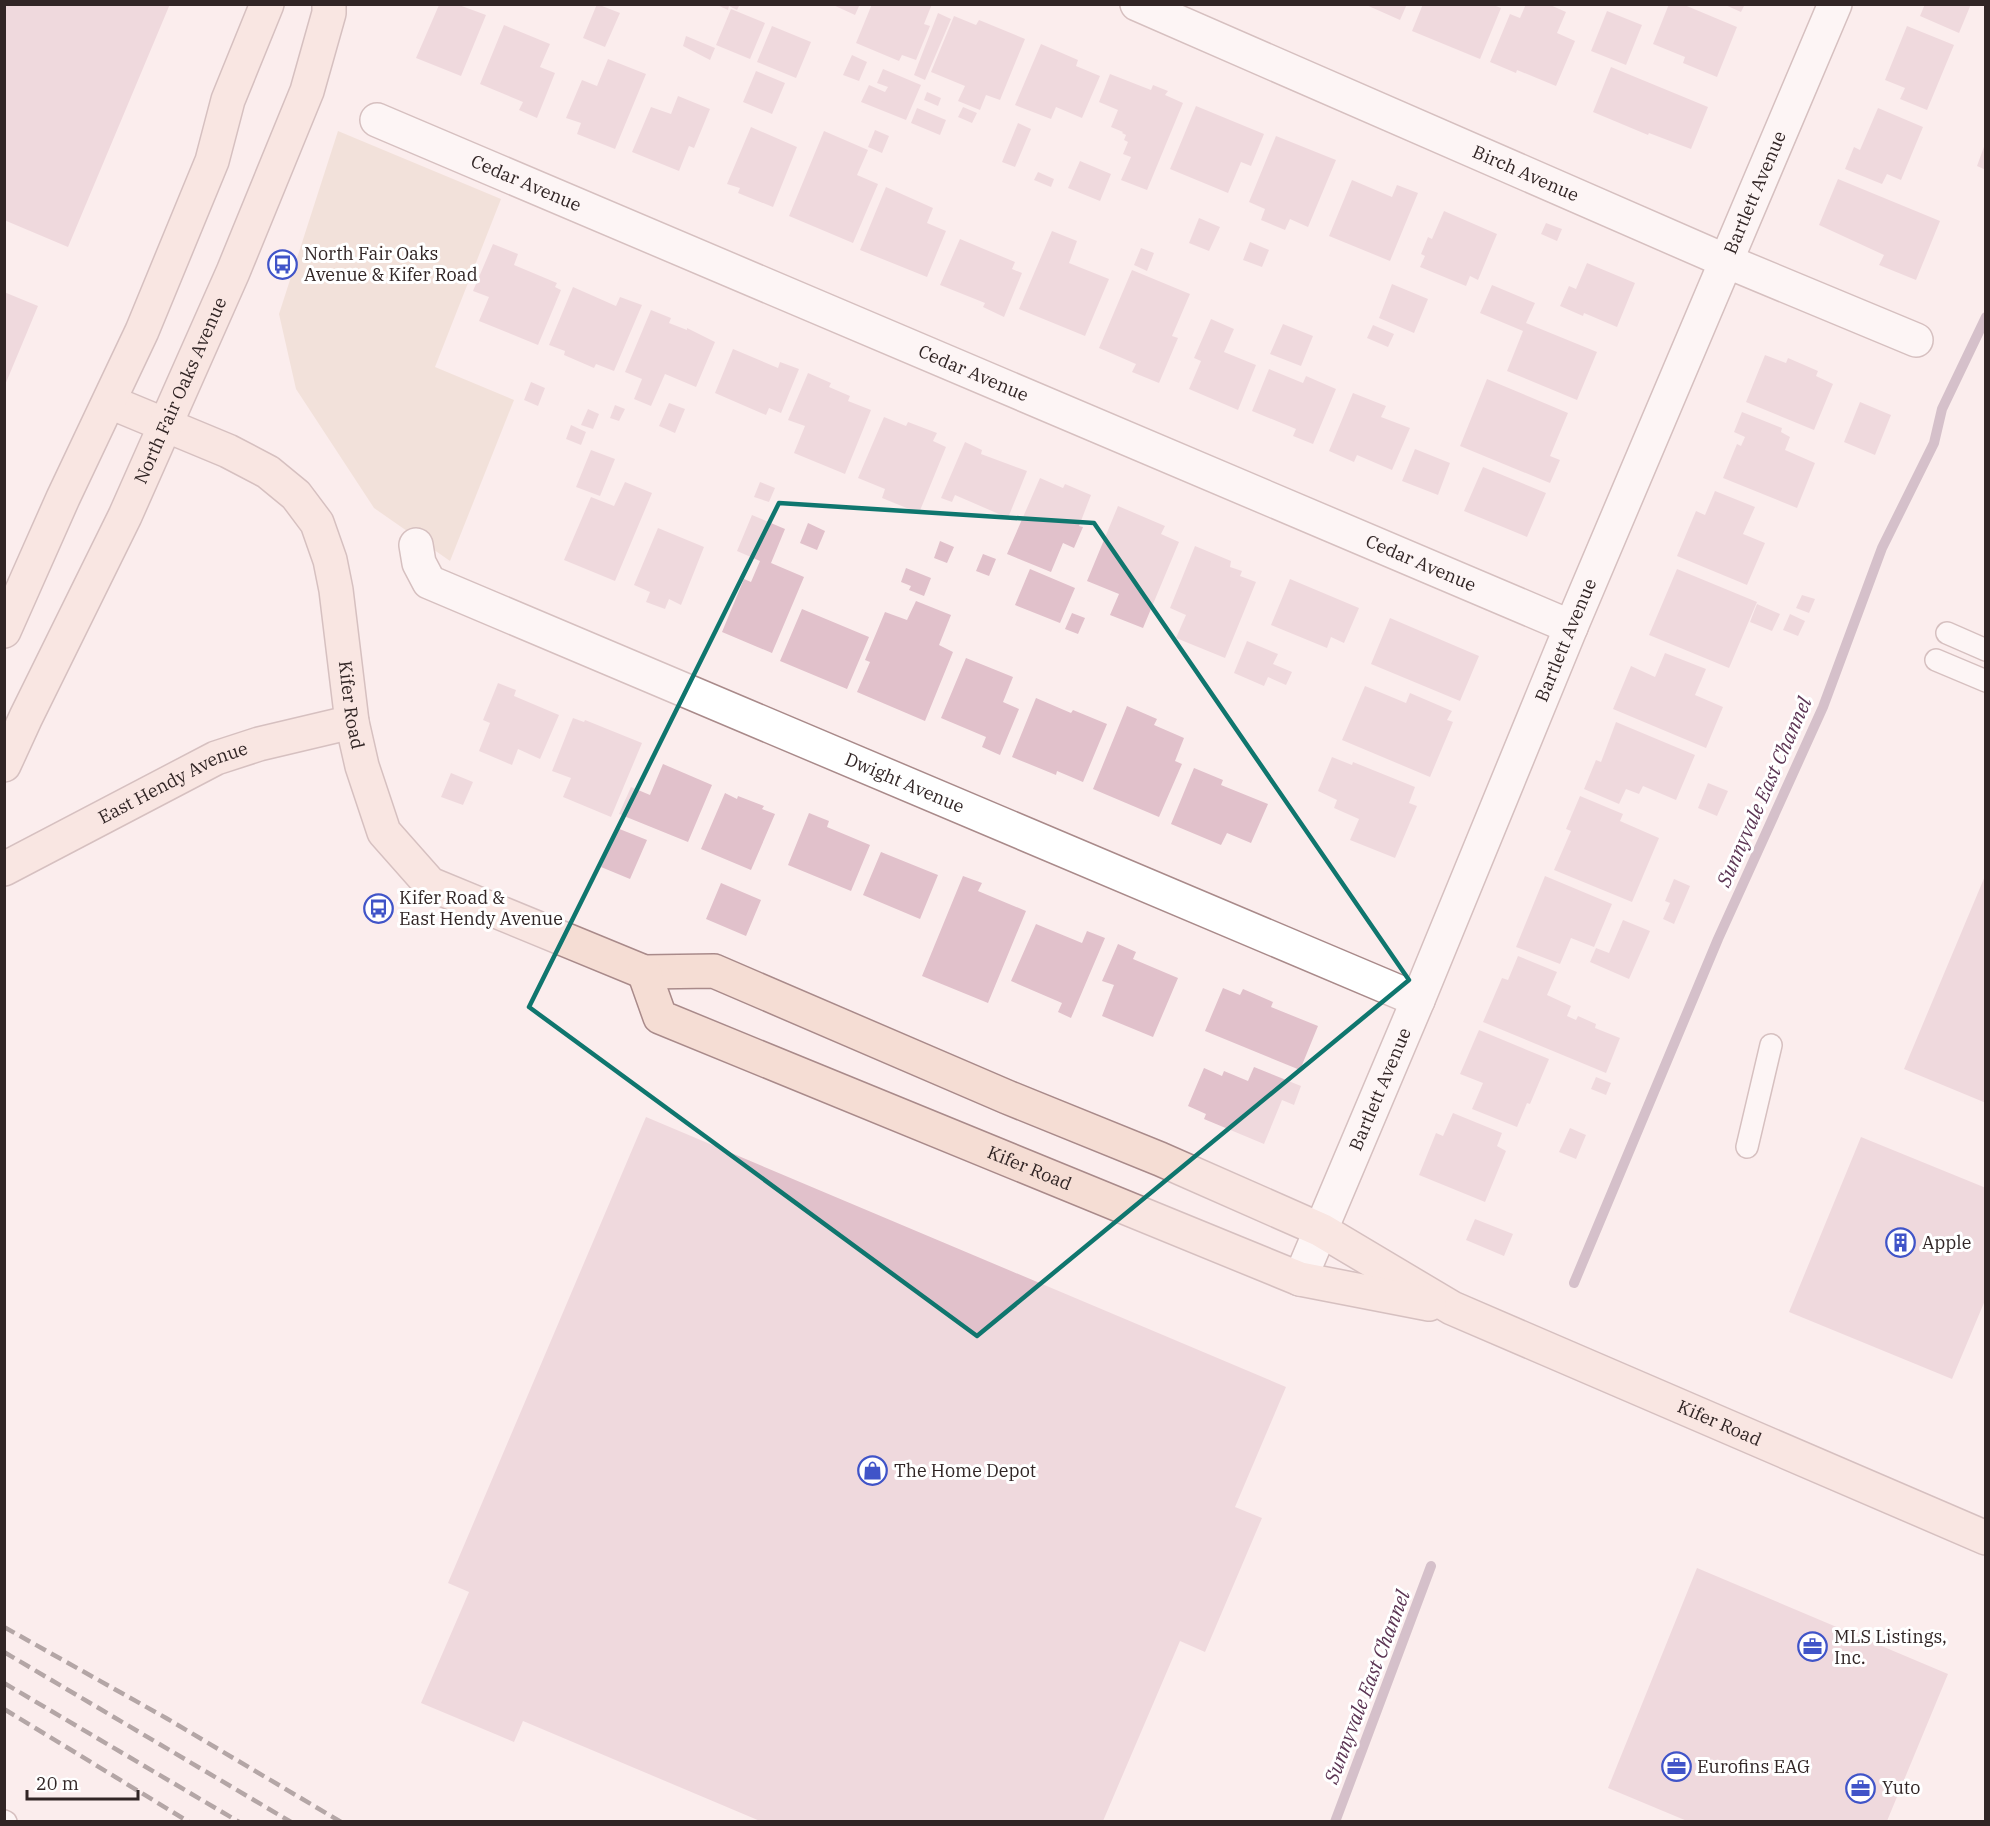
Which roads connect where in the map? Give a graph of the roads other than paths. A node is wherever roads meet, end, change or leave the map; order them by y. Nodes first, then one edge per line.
1 (267, 4) edge
2 (329, 4) edge
3 (1137, 4) edge
4 (1835, 4) edge
5 (377, 120) dead end
6 (1726, 261) junction
7 (1916, 340) dead end
8 (110, 402) junction
9 (164, 425) junction
10 (416, 544) dead end
11 (1571, 627) junction
12 (4, 631) edge
13 (1947, 633) dead end
14 (1986, 650) edge
15 (1936, 660) dead end
16 (1986, 681) edge
17 (352, 722) junction
18 (4, 765) edge
19 (4, 869) edge
20 (644, 972) junction
21 (1418, 999) junction
22 (1771, 1045) dead end
23 (1747, 1147) dead end
24 (1321, 1230) junction
25 (1300, 1279) junction
26 (1452, 1308) junction
27 (1986, 1538) edge

1 - 8 main road
2 - 9 main road, North Fair Oaks Avenue
3 - 6 street, Birch Avenue
4 - 6 street, Bartlett Avenue
5 - 11 street, Cedar Avenue
6 - 7 street, Birch Avenue
6 - 11 street, Bartlett Avenue
8 - 9 main road, Kifer Road
8 - 12 main road
9 - 17 main road, Kifer Road
9 - 18 main road, North Fair Oaks Avenue
10 - 21 street, Dwight Avenue
11 - 21 street, Bartlett Avenue
13 - 14 lane
15 - 16 lane
17 - 19 main road, East Hendy Avenue
17 - 20 main road, Kifer Road
20 - 24 main road, Kifer Road
20 - 25 main road, Kifer Road
21 - 24 street, Bartlett Avenue
22 - 23 lane
24 - 25 street, Bartlett Avenue
24 - 26 main road, Kifer Road
25 - 26 main road, Kifer Road
26 - 27 main road, Kifer Road

